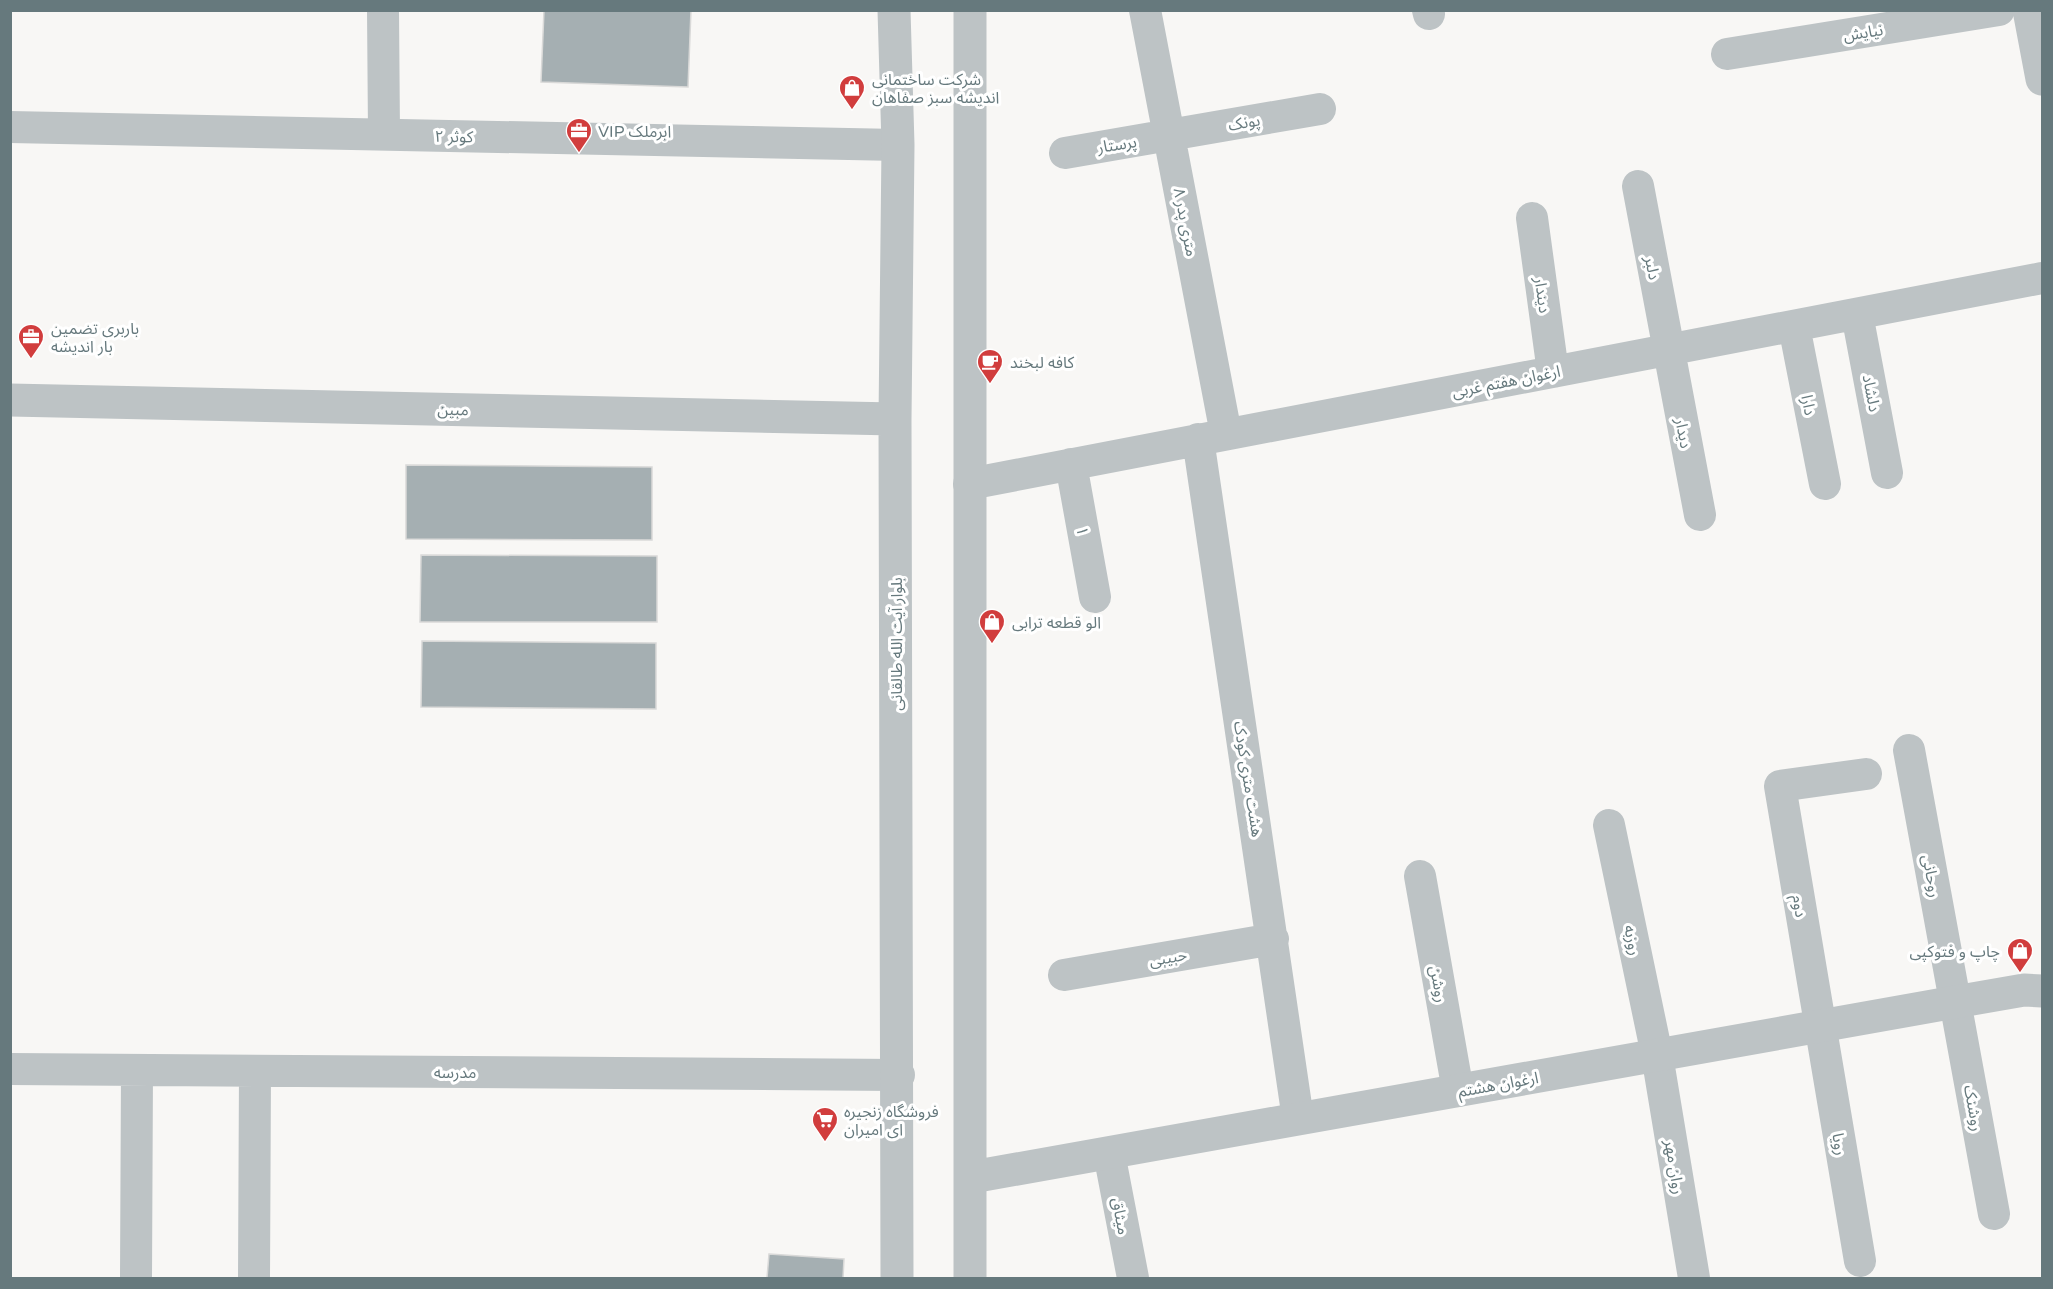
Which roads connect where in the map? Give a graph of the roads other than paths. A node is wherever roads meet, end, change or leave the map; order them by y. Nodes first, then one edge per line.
1 (383, 10) edge
2 (894, 10) edge
3 (969, 10) edge
4 (1145, 10) edge
5 (1999, 10) edge
6 (2029, 10) edge
7 (1727, 54) dead end
8 (2043, 79) edge
9 (1320, 109) dead end
10 (10, 127) edge
11 (384, 134) junction
12 (1169, 136) junction
13 (898, 145) junction
14 (1065, 153) dead end
15 (1638, 186) dead end
16 (1532, 218) dead end
17 (2043, 278) edge
18 (1857, 314) junction
19 (1794, 326) junction
20 (1668, 350) junction
21 (1553, 372) junction
22 (10, 400) edge
23 (895, 419) junction
24 (1212, 437) junction
25 (1071, 464) junction
26 (1887, 473) dead end
27 (1825, 483) dead end
28 (969, 484) junction
29 (1700, 515) dead end
30 (1095, 597) dead end
31 (1909, 750) dead end
32 (1866, 774) dead end
33 (1609, 825) dead end
34 (1420, 876) dead end
35 (1273, 939) junction
36 (1064, 975) dead end
37 (2036, 987) edge
38 (1955, 1002) junction
39 (1820, 1027) junction
40 (1657, 1055) junction
41 (10, 1069) edge
42 (137, 1070) junction
43 (255, 1071) junction
44 (899, 1075) junction
45 (1458, 1091) junction
46 (1298, 1119) junction
47 (1109, 1153) junction
48 (972, 1177) junction
49 (1994, 1214) dead end
50 (1860, 1261) dead end
51 (136, 1278) edge
52 (254, 1278) edge
53 (897, 1278) edge
54 (970, 1278) edge
55 (1133, 1278) edge
56 (1694, 1278) edge

1 - 11 street
2 - 13 street, بلوار آیت الله طالقانی
3 - 28 street
4 - 12 street, ۸ متری پدر
5 - 7 street, نیایش
6 - 8 street
9 - 12 street, پونک
10 - 11 street, کوثر ۲
11 - 13 street, کوثر ۲
12 - 14 street, پرستار
12 - 24 street, ۸ متری پدر
13 - 23 street, بلوار آیت الله طالقانی
15 - 20 street, دلبر
16 - 21 street, دیندار
17 - 18 street, ارغوان هفتم غربی
18 - 19 street, ارغوان هفتم غربی
18 - 26 street, دلشاد
19 - 20 street, ارغوان هفتم غربی
19 - 27 street, دارا
20 - 21 street, ارغوان هفتم غربی
20 - 29 street, دیدار
21 - 24 street, ارغوان هفتم غربی
22 - 23 street, مبین
23 - 44 street, بلوار آیت الله طالقانی
24 - 25 street, ارغوان هفتم غربی
24 - 35 street, هشت متری کودک
25 - 28 street, ارغوان هفتم غربی
25 - 30 street, ۱
28 - 48 street
31 - 38 street, روحانی
32 - 39 street, دوم
33 - 40 street, روزبه
34 - 45 street, روشن
35 - 36 street, حبیبی
35 - 46 street, هشت متری کودک
37 - 38 street, ارغوان هشتم
38 - 39 street, ارغوان هشتم
38 - 49 street, روشنک
39 - 40 street, ارغوان هشتم
39 - 50 street, رویا
40 - 45 street, ارغوان هشتم
40 - 56 street, روان مهر
41 - 42 street, مدرسه
42 - 43 street, مدرسه
42 - 51 street
43 - 44 street, مدرسه
43 - 52 street
44 - 53 street, بلوار آیت الله طالقانی
45 - 46 street, ارغوان هشتم
46 - 47 street, ارغوان هشتم
47 - 48 street, ارغوان هشتم
47 - 55 street, میثاق
48 - 54 street

